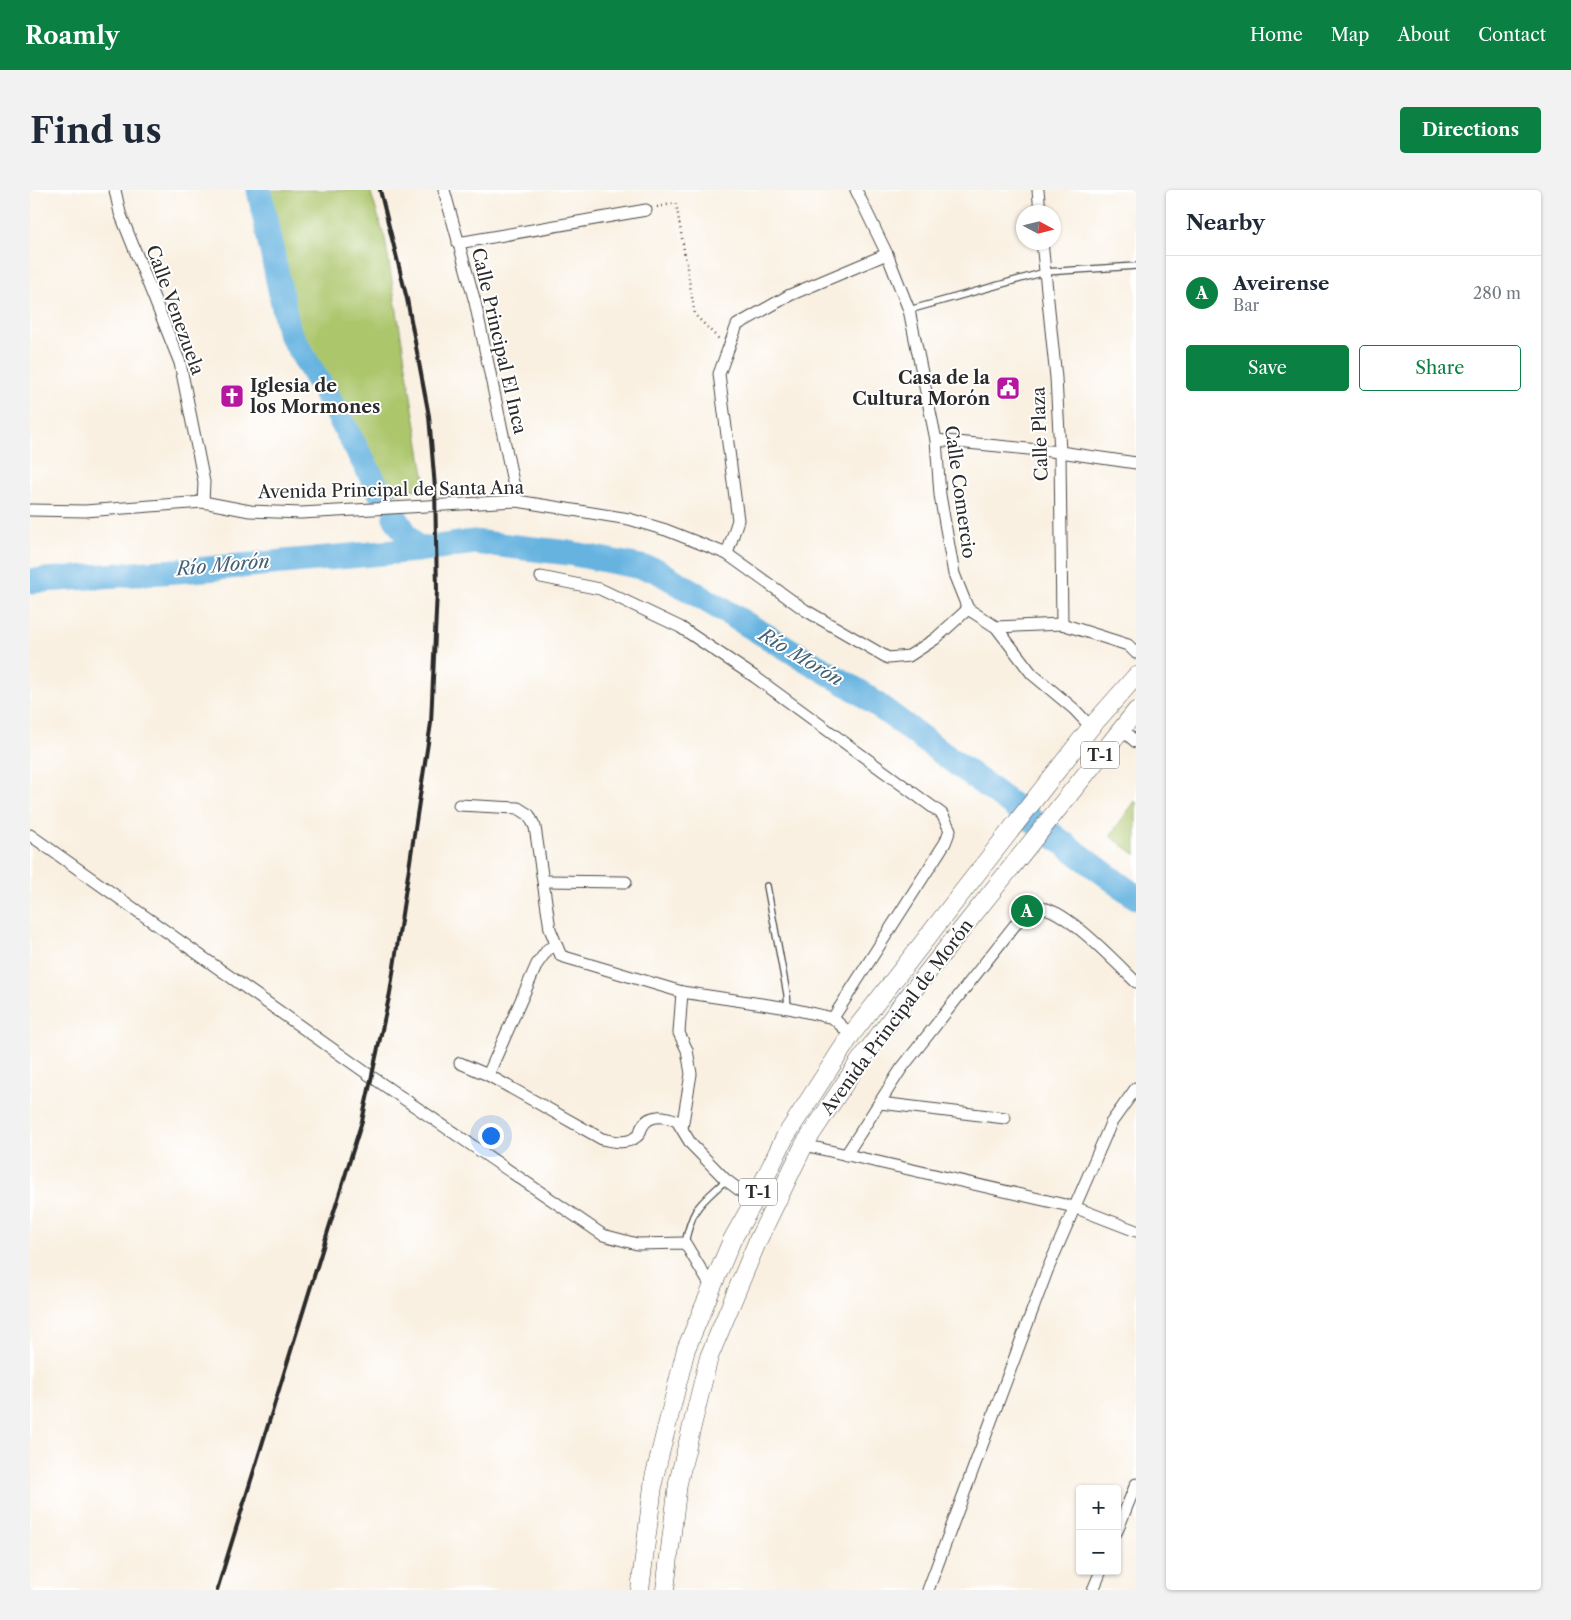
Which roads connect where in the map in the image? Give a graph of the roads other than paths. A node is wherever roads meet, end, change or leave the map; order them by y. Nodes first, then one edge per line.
1 (115, 190) edge
2 (444, 190) edge
3 (856, 190) edge
4 (1038, 190) edge
5 (1039, 205) edge
6 (646, 210) road end
7 (458, 243) junction
8 (1043, 250) edge
9 (887, 254) junction
10 (1136, 266) edge
11 (1044, 272) junction
12 (909, 310) junction
13 (936, 440) junction
14 (1060, 452) junction
15 (1136, 463) edge
16 (517, 501) junction
17 (203, 502) junction
18 (30, 510) edge
19 (727, 554) junction
20 (541, 577) dead end
21 (968, 609) junction
22 (1062, 624) junction
23 (996, 627) junction
24 (1136, 653) edge
25 (1136, 676) edge
26 (1136, 711) edge
27 (1091, 727) junction
28 (1121, 729) junction
29 (1136, 742) edge
30 (459, 805) dead end
31 (30, 835) edge
32 (545, 881) junction
33 (626, 882) dead end
34 (767, 886) dead end
35 (556, 946) junction
36 (1136, 982) edge
37 (682, 992) junction
38 (788, 1008) junction
39 (832, 1018) junction
40 (851, 1035) junction
41 (460, 1063) dead end
42 (488, 1075) junction
43 (1136, 1088) edge
44 (880, 1103) junction
45 (1005, 1118) dead end
46 (682, 1128) junction
47 (804, 1145) junction
48 (846, 1155) junction
49 (726, 1180) junction
50 (754, 1201) junction
51 (1074, 1207) junction
52 (1136, 1231) edge
53 (685, 1244) junction
54 (712, 1288) junction
55 (1136, 1484) edge
56 (1117, 1530) edge
57 (1099, 1575) edge
58 (640, 1590) edge
59 (665, 1590) edge
60 (928, 1590) edge
61 (1093, 1590) edge

1 - 17 street, Calle Venezuela
2 - 7 street, Calle Principal El Inca
3 - 9 street, Calle Comercio
4 - 5 street
6 - 7 street
7 - 16 street, Calle Principal El Inca
8 - 11 street, Calle Plaza
9 - 12 street, Calle Comercio
9 - 19 street
10 - 11 lane
11 - 12 lane
11 - 14 street, Calle Plaza
12 - 13 street, Calle Comercio
13 - 14 street
13 - 21 street, Calle Comercio
14 - 15 street
14 - 22 street, Calle Plaza
16 - 17 street, Avenida Principal de Santa Ana
16 - 19 street, Avenida Principal de Santa Ana
17 - 18 street, Avenida Principal de Santa Ana
19 - 21 street, Avenida Principal de Santa Ana
20 - 39 street
21 - 23 street
22 - 23 street
22 - 24 street
23 - 27 street
25 - 27 main road, T-1
26 - 28 main road, Avenida Principal de Morón / T-1
27 - 40 main road, Avenida Principal de Morón / T-1
28 - 29 street
28 - 47 main road, Avenida Principal de Morón / T-1
30 - 32 street
31 - 53 street
32 - 33 street
32 - 35 street
34 - 38 lane
35 - 37 street
35 - 42 street
36 - 44 street
37 - 38 street
37 - 46 street
38 - 39 street
39 - 40 street
40 - 50 main road, Avenida Principal de Morón / T-1
41 - 42 street
42 - 46 street
43 - 51 street
44 - 45 street
44 - 48 street
46 - 49 street
47 - 48 street
47 - 59 main road, Avenida Principal de Morón / T-1
48 - 51 street
49 - 50 street
49 - 53 lane
50 - 54 main road, Avenida Principal de Morón / T-1
51 - 52 street
51 - 60 street
53 - 54 street
54 - 58 main road, Avenida Principal de Morón / T-1
55 - 56 street
57 - 61 street

